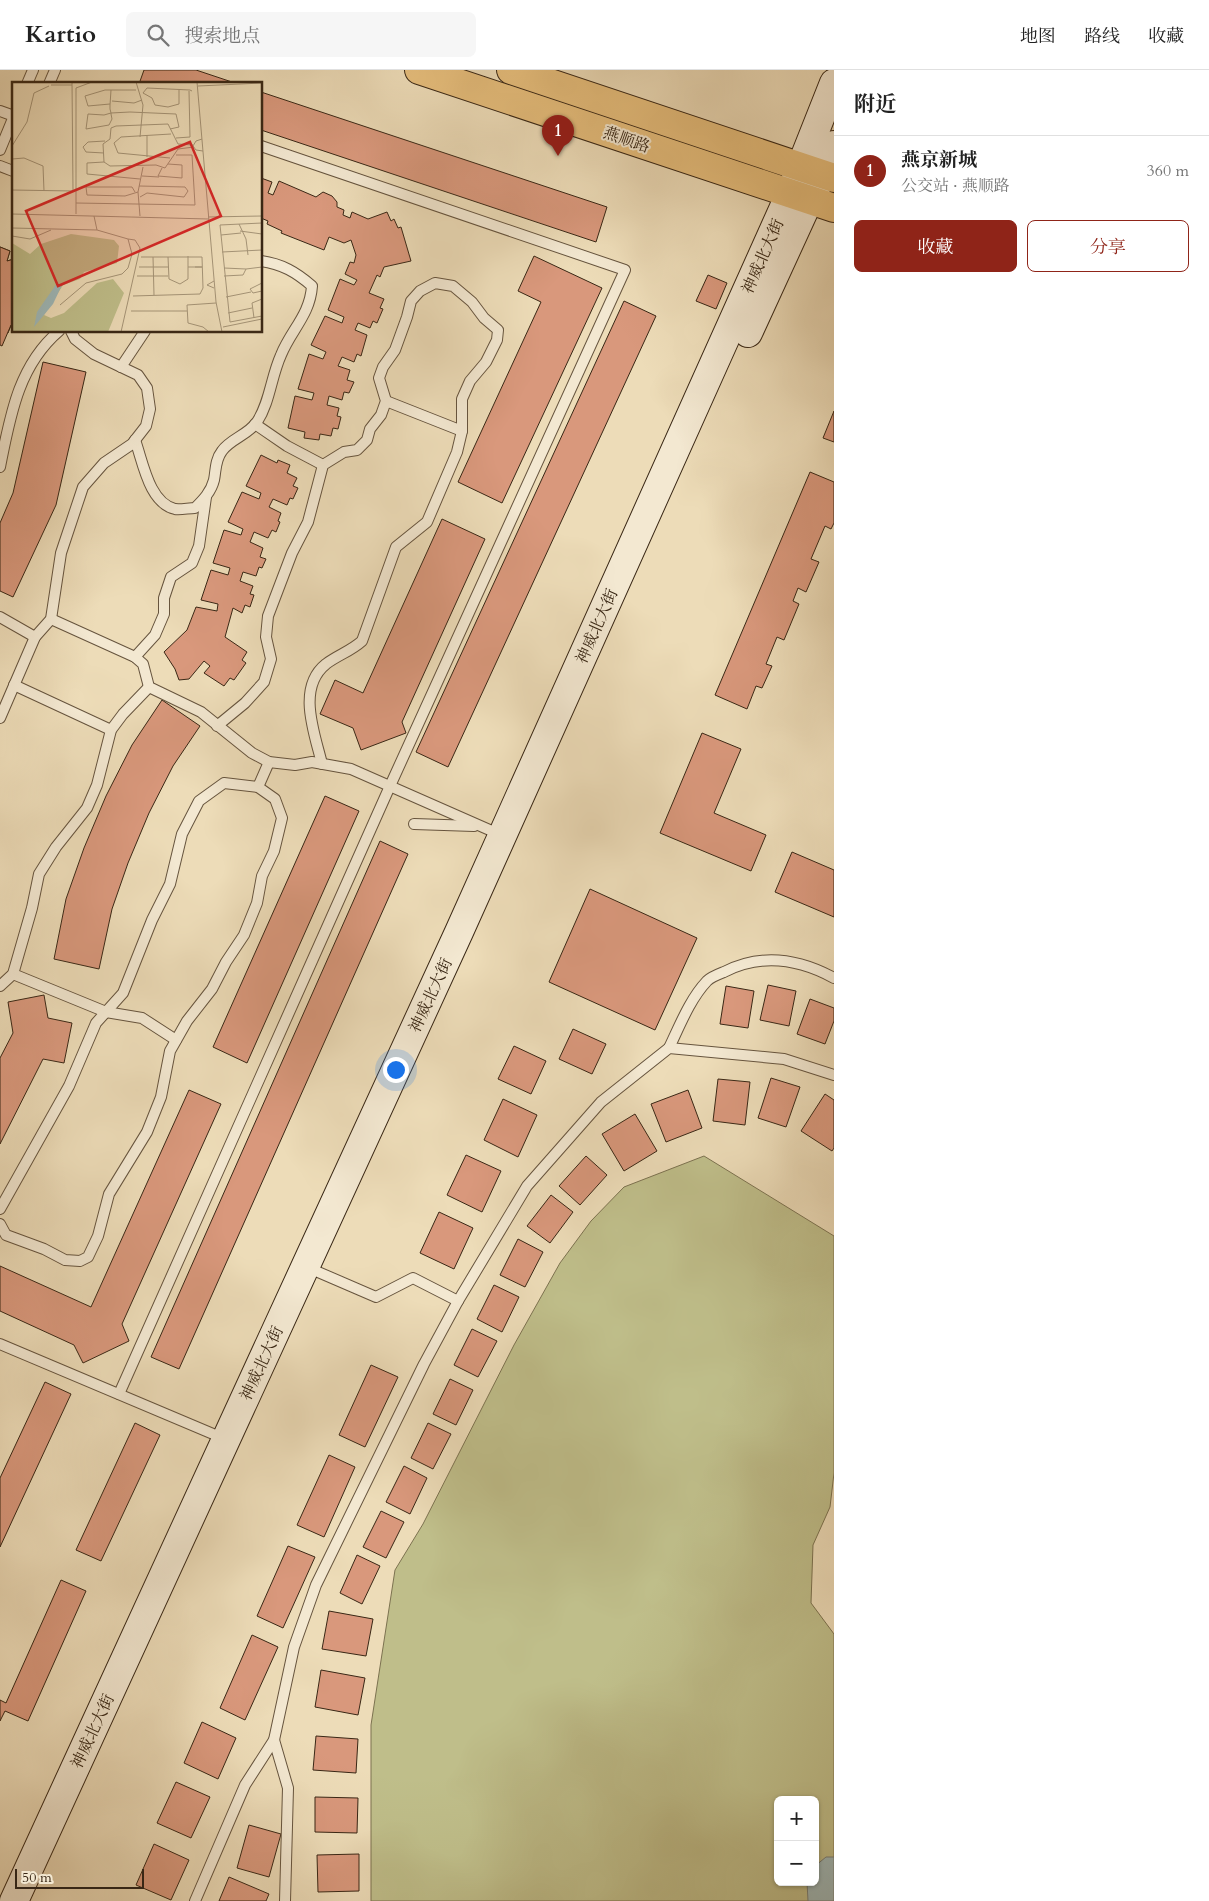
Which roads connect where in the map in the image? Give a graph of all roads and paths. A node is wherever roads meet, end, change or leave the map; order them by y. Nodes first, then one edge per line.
1 (33, 70) edge
2 (55, 70) edge
3 (419, 70) edge
4 (511, 70) edge
5 (28, 82) edge
6 (50, 82) edge
7 (834, 84) edge
8 (0, 111) edge
9 (12, 115) edge
10 (12, 121) edge
11 (834, 145) edge
12 (262, 146) edge
13 (0, 150) edge
14 (0, 166) edge
15 (12, 172) edge
16 (819, 173) edge
17 (799, 197) junction
18 (834, 208) edge
19 (262, 260) edge
20 (58, 332) edge
21 (72, 332) edge
22 (144, 332) edge
23 (120, 367) junction
24 (386, 401) junction
25 (255, 424) junction
26 (462, 432) junction
27 (135, 440) junction
28 (323, 465) junction
29 (0, 467) edge
30 (206, 497) junction
31 (0, 618) edge
32 (52, 620) junction
33 (35, 637) junction
34 (135, 657) junction
35 (14, 686) junction
36 (149, 687) junction
37 (0, 718) edge
38 (217, 726) junction
39 (112, 730) junction
40 (269, 762) junction
41 (322, 764) junction
42 (390, 786) junction
43 (258, 787) junction
44 (414, 824) dead end
45 (491, 831) junction
46 (13, 974) junction
47 (834, 978) edge
48 (0, 986) edge
49 (106, 1012) junction
50 (176, 1040) junction
51 (669, 1048) junction
52 (834, 1075) edge
53 (0, 1209) edge
54 (0, 1224) edge
55 (318, 1272) junction
56 (458, 1302) junction
57 (0, 1344) edge
58 (119, 1394) junction
59 (226, 1439) junction
60 (274, 1740) junction
61 (14, 1901) edge
62 (32, 1901) edge
63 (196, 1901) edge
64 (285, 1901) edge

1 - 5 lane
2 - 6 lane
3 - 17 main road, 燕顺路
4 - 16 main road, 燕顺路
7 - 16 street, 神威北大街
8 - 9 lane
10 - 13 lane
11 - 16 street, 神威北大街
12 - 42 lane
14 - 15 lane
16 - 17 street, 神威北大街
17 - 18 main road, 燕顺路
17 - 45 street, 神威北大街
17 - 55 street, 神威北大街
19 - 25 lane
20 - 29 lane
21 - 23 lane
22 - 23 lane
23 - 27 lane
24 - 26 lane
24 - 26 lane
24 - 28 lane
25 - 28 lane
25 - 30 lane
26 - 41 lane
27 - 30 lane
27 - 32 lane
28 - 38 lane
30 - 34 lane
31 - 33 lane
32 - 33 lane
32 - 34 lane
33 - 35 lane
34 - 36 lane
35 - 37 lane
35 - 39 lane
36 - 38 lane
36 - 39 lane
38 - 40 lane
39 - 46 lane
40 - 41 lane
40 - 43 lane
41 - 42 lane
42 - 45 lane
42 - 58 lane
43 - 49 lane
43 - 50 lane
44 - 45 lane
45 - 59 street, 神威北大街
46 - 48 lane
46 - 49 lane
47 - 51 lane
49 - 50 lane
49 - 53 lane
50 - 54 lane
51 - 52 lane
51 - 56 lane
55 - 56 lane
55 - 62 street, 神威北大街
56 - 60 lane
57 - 58 lane
58 - 59 lane
59 - 61 street, 神威北大街
60 - 63 lane
60 - 64 lane

